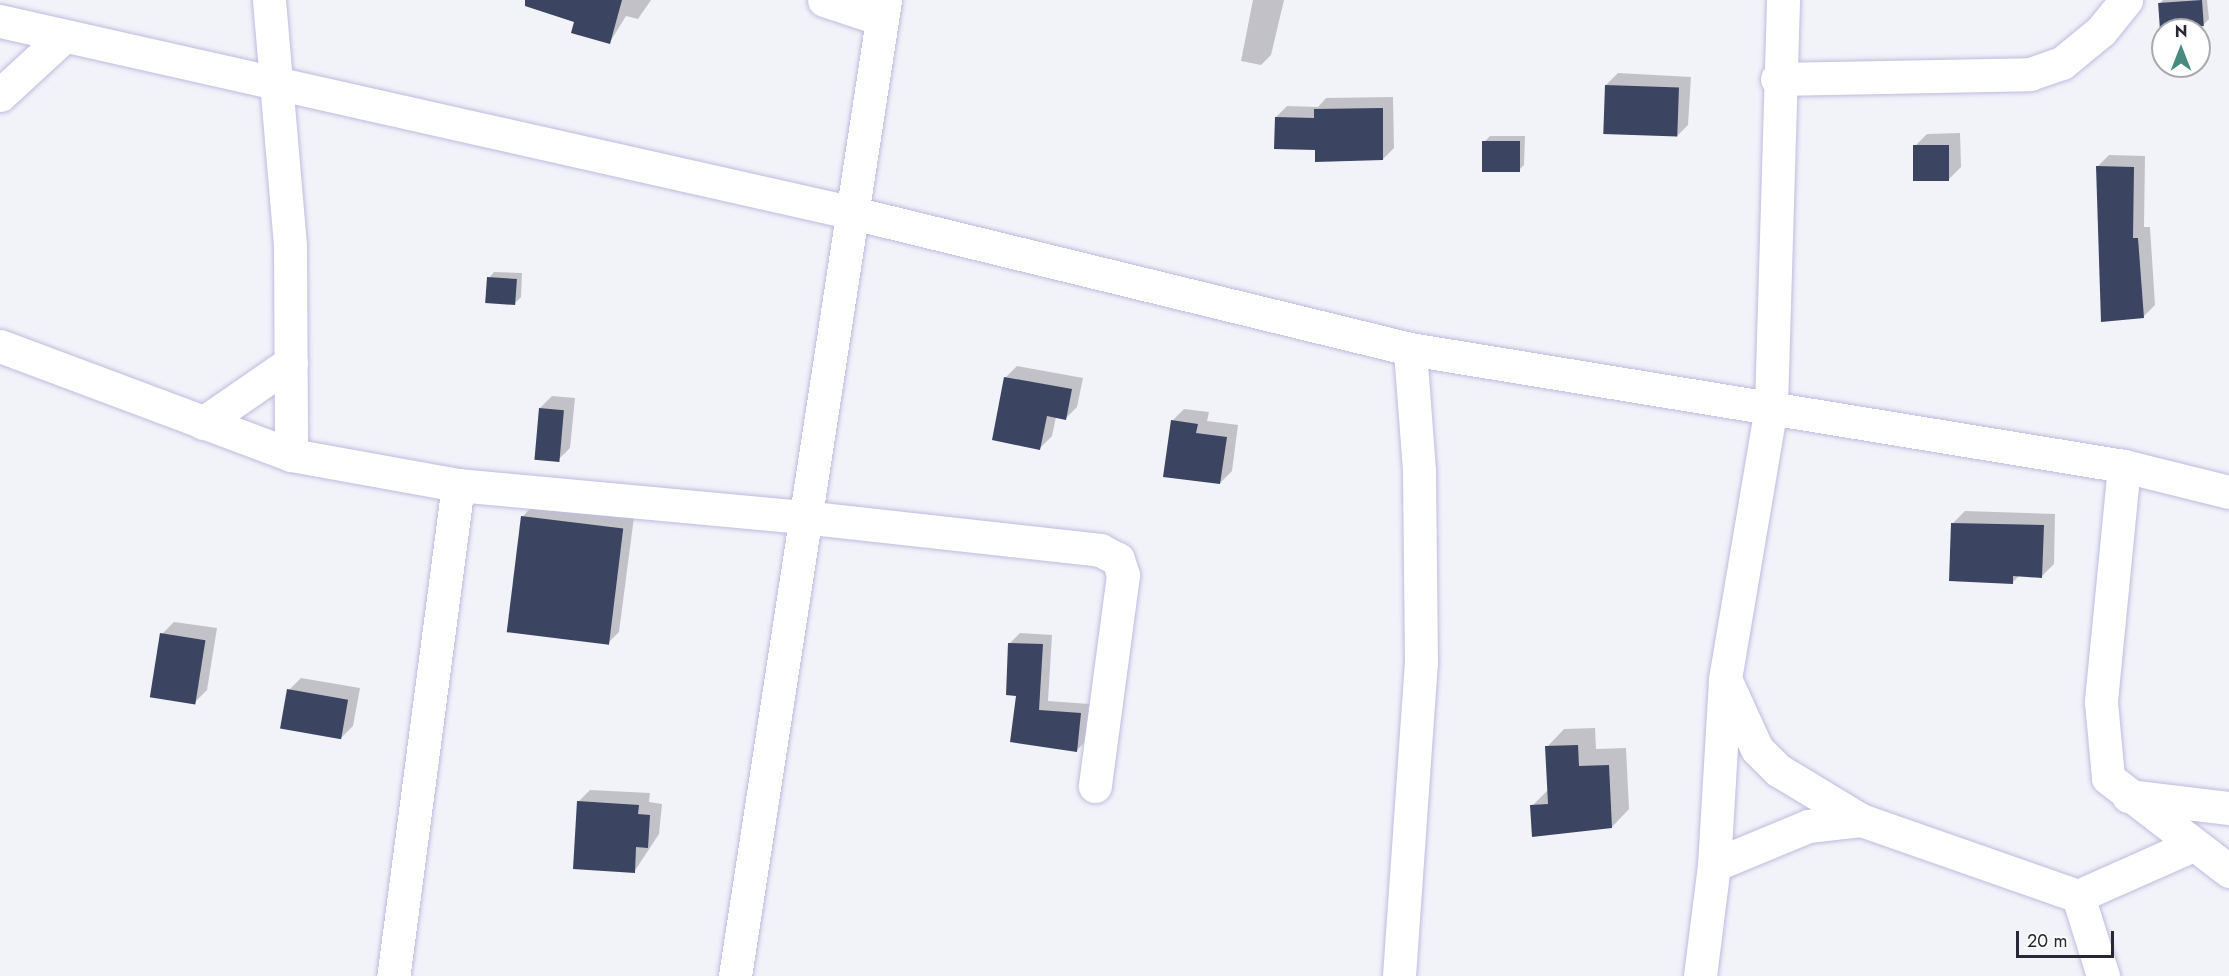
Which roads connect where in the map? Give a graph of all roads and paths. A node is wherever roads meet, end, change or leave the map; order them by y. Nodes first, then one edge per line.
1 (269, 0) edge
2 (824, 0) edge
3 (1784, 0) edge
4 (2126, 0) edge
5 (883, 10) edge
6 (0, 21) edge
7 (61, 39) junction
8 (1777, 79) junction
9 (278, 82) junction
10 (0, 94) edge
11 (849, 212) junction
12 (0, 345) edge
13 (1410, 349) junction
14 (291, 362) junction
15 (1771, 406) junction
16 (203, 423) junction
17 (291, 455) junction
18 (2124, 466) junction
19 (458, 485) junction
20 (2229, 492) edge
21 (803, 517) junction
22 (1725, 679) junction
23 (1095, 786) dead end
24 (2123, 795) junction
25 (2229, 808) edge
26 (1861, 820) junction
27 (2193, 845) junction
28 (1714, 865) junction
29 (2229, 871) edge
30 (2078, 896) junction
31 (393, 976) edge
32 (735, 976) edge
33 (1399, 976) edge
34 (1700, 976) edge
35 (2103, 976) edge

1 - 9 street
2 - 5 street
3 - 8 street
4 - 8 street
5 - 11 street
6 - 7 street
7 - 9 street
7 - 10 street
8 - 15 street
9 - 11 street
9 - 14 street
11 - 13 street
11 - 21 street
12 - 16 street
13 - 15 street
13 - 33 street
14 - 16 street
14 - 17 street
15 - 18 street
15 - 22 street
16 - 17 street
17 - 19 street
18 - 20 street
18 - 24 street
19 - 21 street
19 - 31 street
21 - 23 street
21 - 32 street
22 - 26 street
22 - 28 street
24 - 25 street
24 - 27 street
26 - 28 street
26 - 30 street
27 - 29 street
27 - 30 street
28 - 34 street
30 - 35 street

